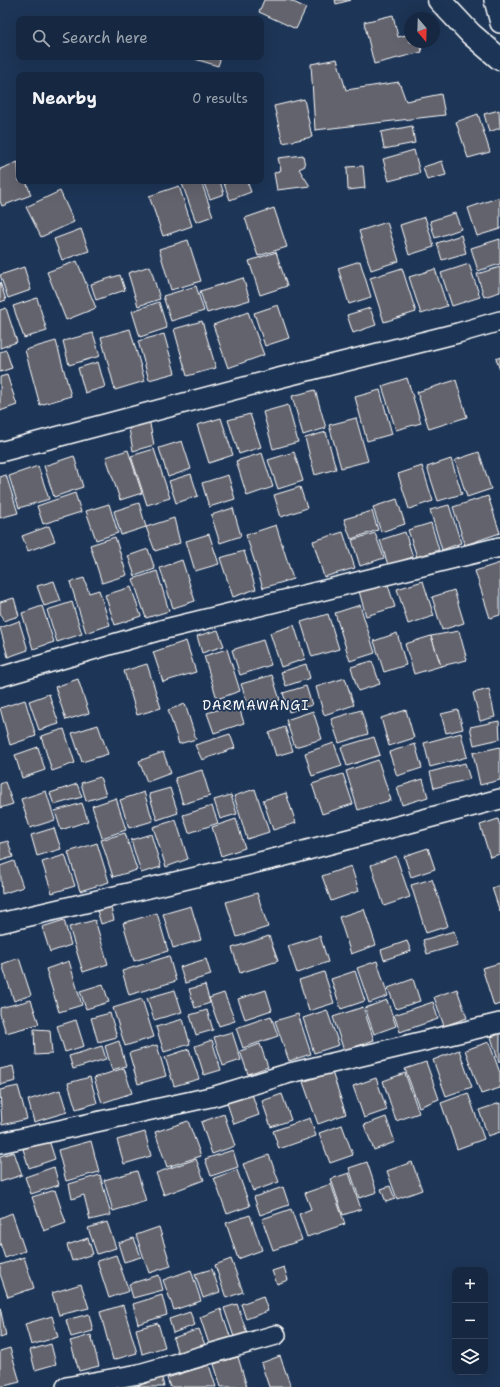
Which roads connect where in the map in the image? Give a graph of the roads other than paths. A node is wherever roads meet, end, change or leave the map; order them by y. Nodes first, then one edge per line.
1 (439, 0) edge
2 (494, 0) edge
3 (500, 24) edge
4 (500, 59) edge
5 (500, 321) edge
6 (0, 452) edge
7 (500, 547) edge
8 (0, 677) edge
9 (500, 798) edge
10 (0, 923) edge
11 (500, 1023) edge
12 (0, 1143) edge
13 (276, 1335) dead end
14 (66, 1387) edge

1 - 4 street
2 - 3 street
5 - 6 street
7 - 8 street
9 - 10 street
11 - 12 street
13 - 14 street

